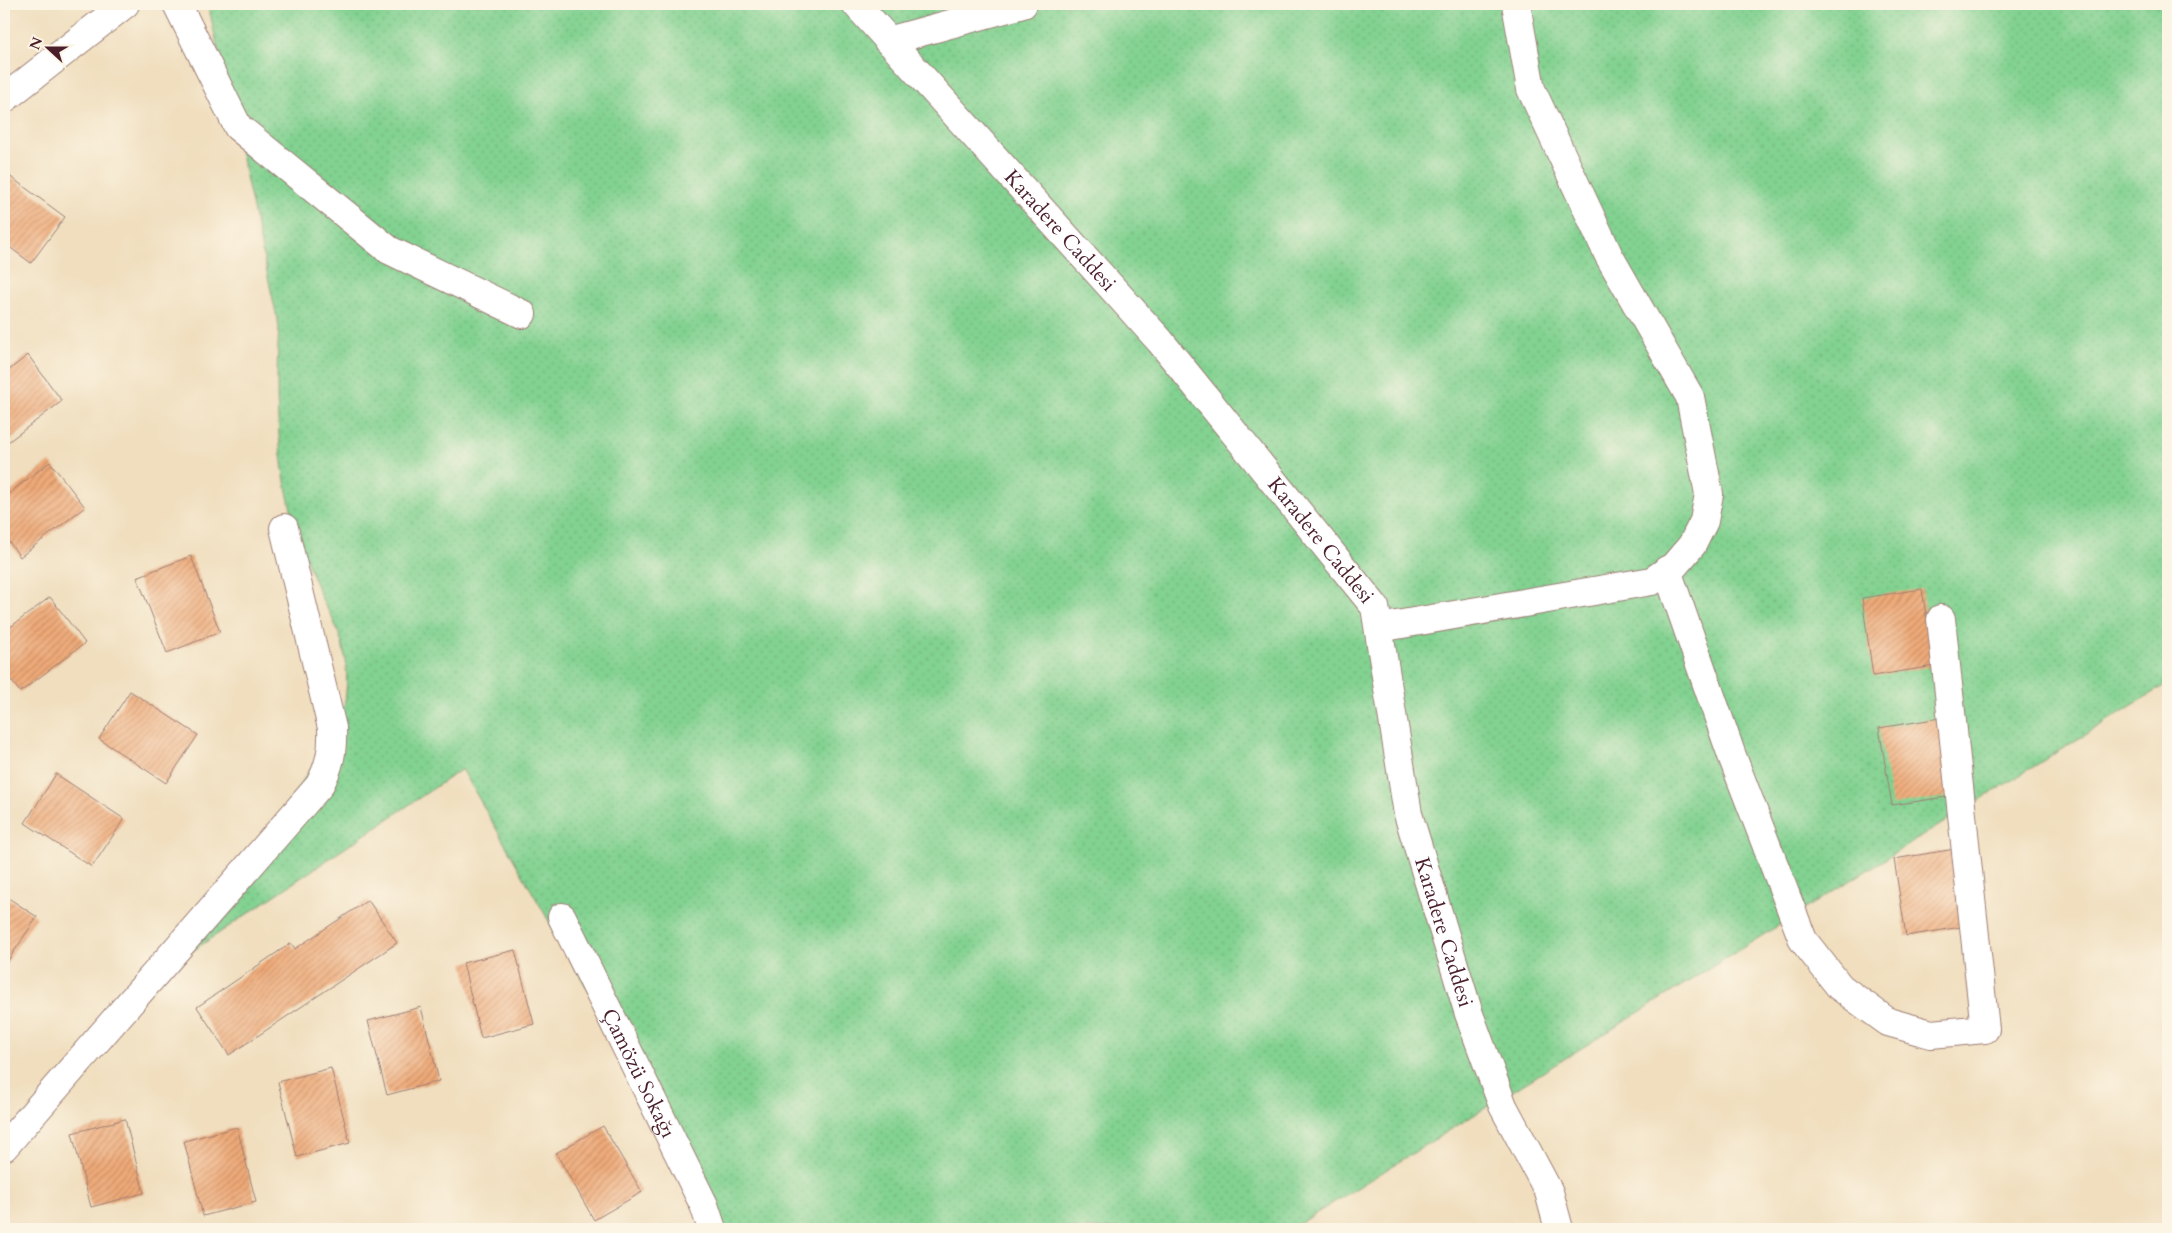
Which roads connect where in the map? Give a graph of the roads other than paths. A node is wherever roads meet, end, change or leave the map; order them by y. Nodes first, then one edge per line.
1 (125, 4) edge
2 (177, 4) edge
3 (856, 4) edge
4 (1023, 4) edge
5 (1516, 4) edge
6 (888, 41) junction
7 (4, 100) edge
8 (522, 314) dead end
9 (284, 528) dead end
10 (1667, 570) junction
11 (1941, 619) dead end
12 (1379, 628) junction
13 (562, 917) dead end
14 (4, 1147) edge
15 (712, 1229) edge
16 (1559, 1229) edge

1 - 7 street
2 - 8 street
3 - 6 street, Karadere Caddesi
4 - 6 street
5 - 10 street
6 - 12 street, Karadere Caddesi
9 - 14 street
10 - 11 street
10 - 12 street
12 - 16 street, Karadere Caddesi
13 - 15 street, Çamözü Sokağı

